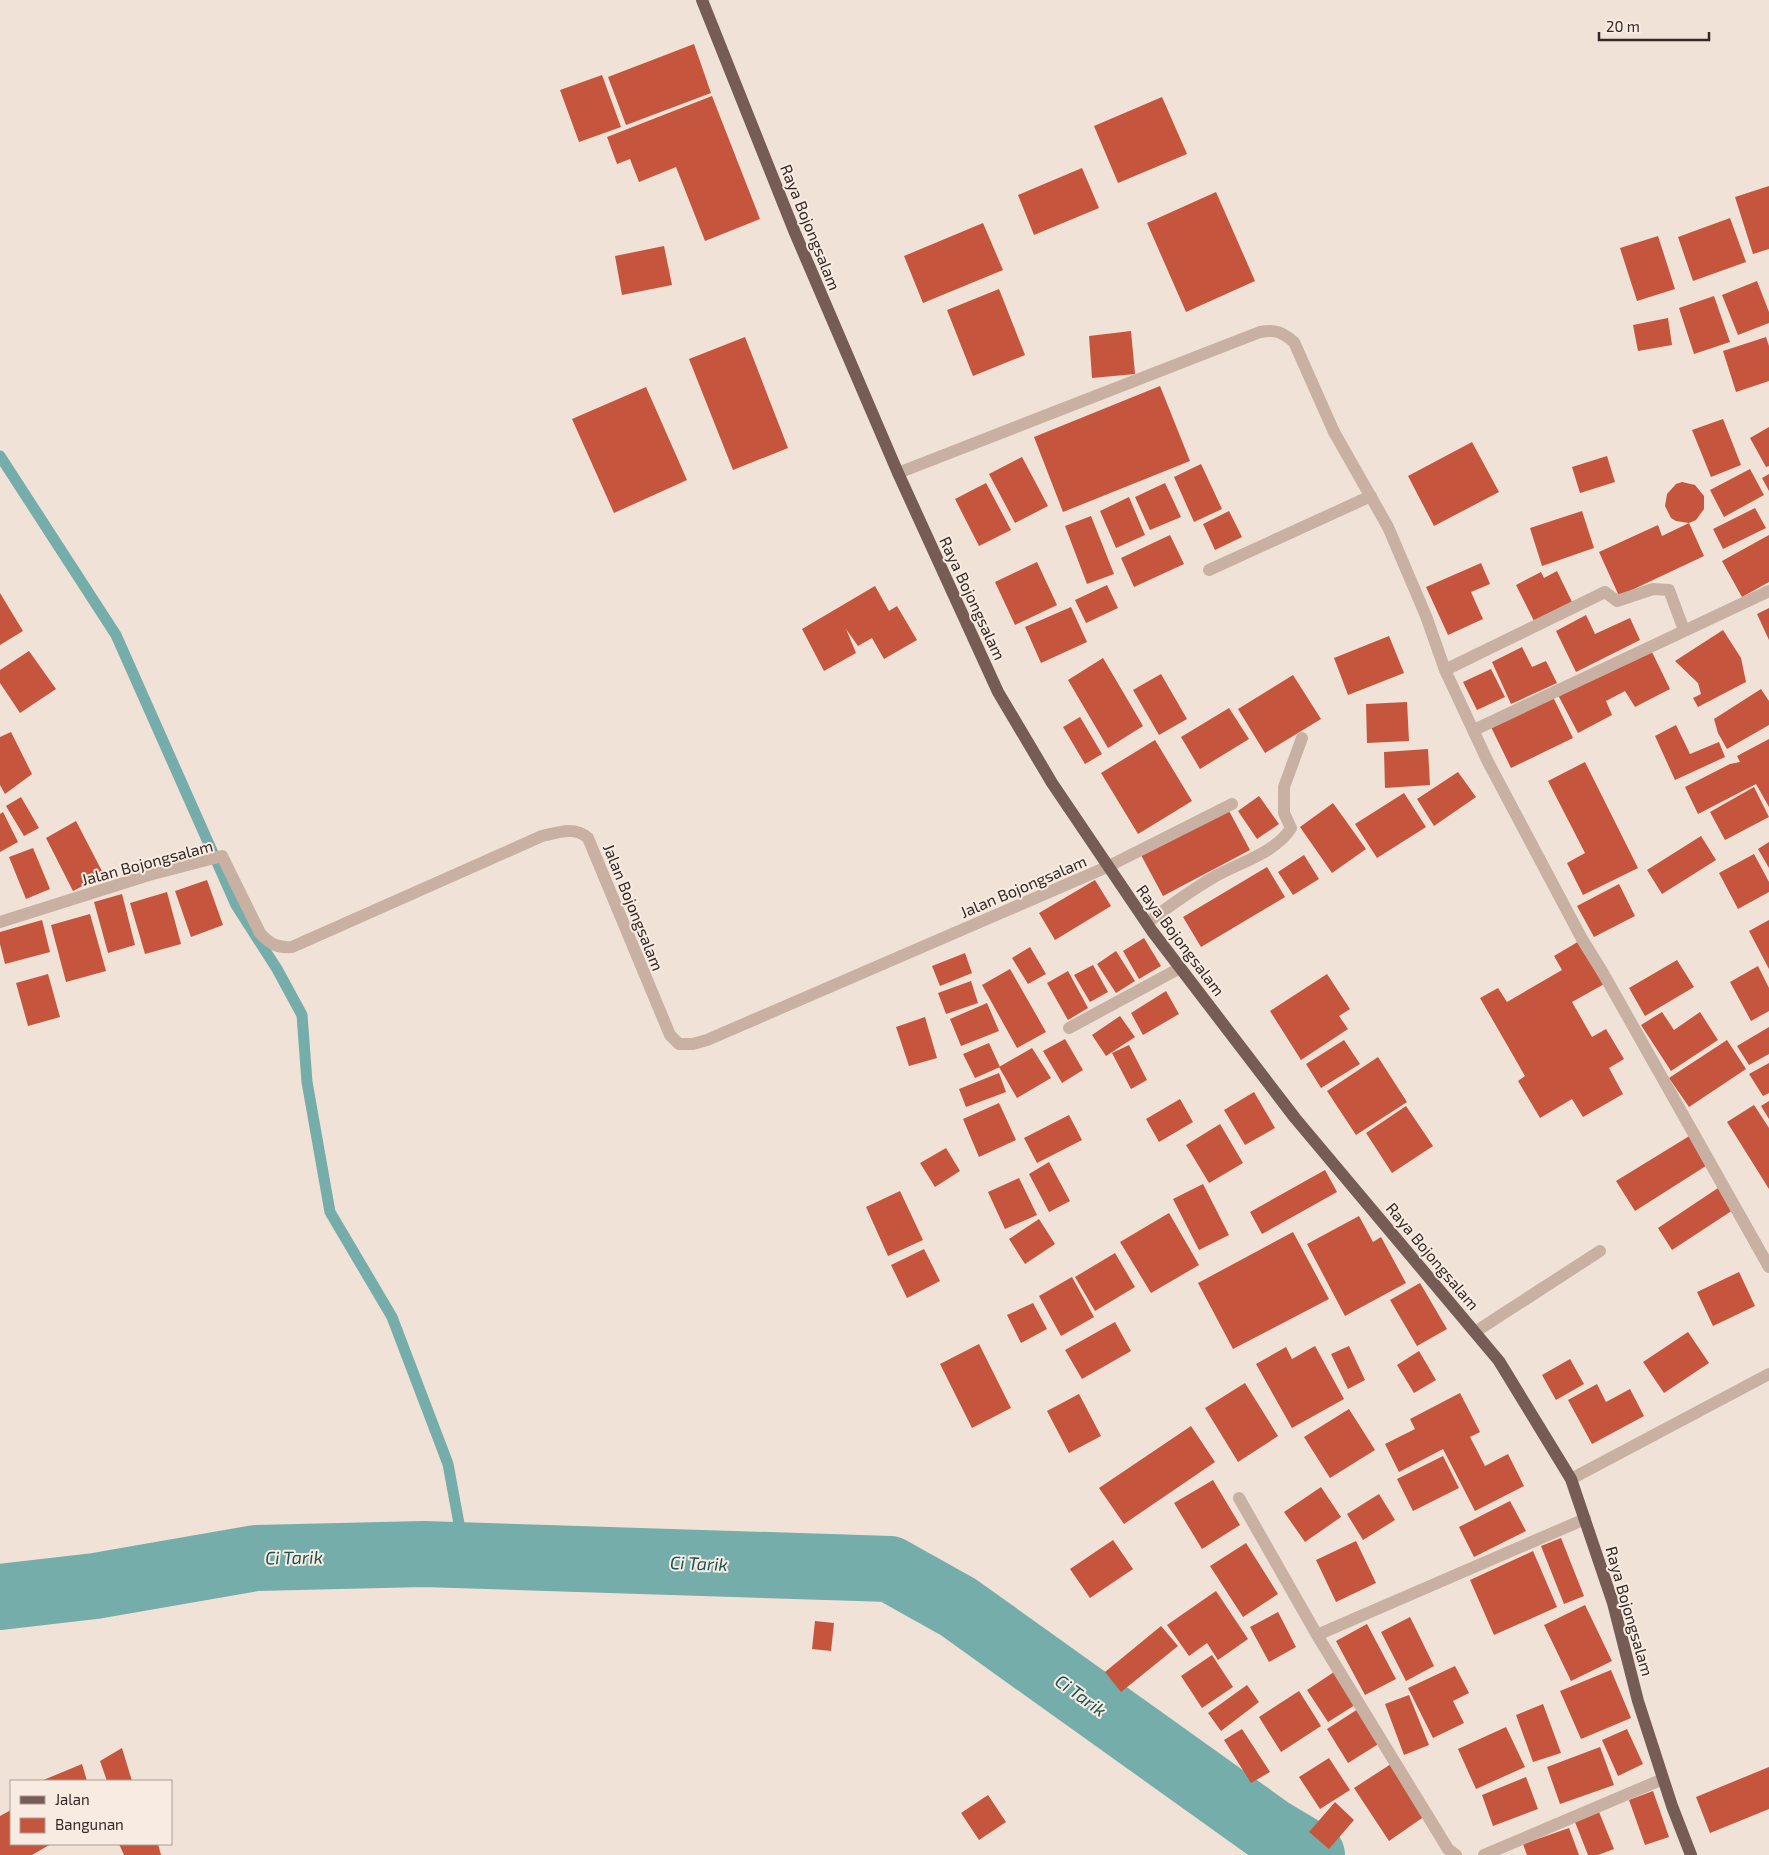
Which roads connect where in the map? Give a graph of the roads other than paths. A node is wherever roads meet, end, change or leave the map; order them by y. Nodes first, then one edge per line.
1 (702, 0) edge
2 (898, 473) junction
3 (1371, 496) junction
4 (1209, 570) dead end
5 (1769, 590) edge
6 (1684, 630) junction
7 (1445, 670) junction
8 (1474, 730) junction
9 (1302, 738) dead end
10 (1232, 804) dead end
11 (1107, 867) junction
12 (0, 922) edge
13 (1147, 923) junction
14 (1180, 968) junction
15 (1069, 1028) dead end
16 (1600, 1251) dead end
17 (1769, 1267) edge
18 (1475, 1332) junction
19 (1769, 1374) edge
20 (1571, 1479) junction
21 (1239, 1498) dead end
22 (1585, 1519) junction
23 (1317, 1635) junction
24 (1663, 1778) junction
25 (1456, 1855) edge
26 (1484, 1855) edge
27 (1691, 1855) edge

1 - 2 main road, Raya Bojongsalam
2 - 3 street
2 - 11 main road, Raya Bojongsalam
3 - 4 street
3 - 7 street
5 - 6 street
6 - 7 street
6 - 8 street
7 - 8 street
8 - 17 street
9 - 13 street
10 - 11 street
11 - 12 street, Jalan Bojongsalam
11 - 13 main road, Raya Bojongsalam
13 - 14 main road, Raya Bojongsalam
14 - 15 street
14 - 18 main road, Raya Bojongsalam
16 - 18 street
18 - 20 main road, Raya Bojongsalam
19 - 20 street
20 - 22 main road, Raya Bojongsalam
21 - 23 street
22 - 23 street
22 - 24 main road, Raya Bojongsalam
23 - 25 street
24 - 26 street
24 - 27 main road, Raya Bojongsalam

